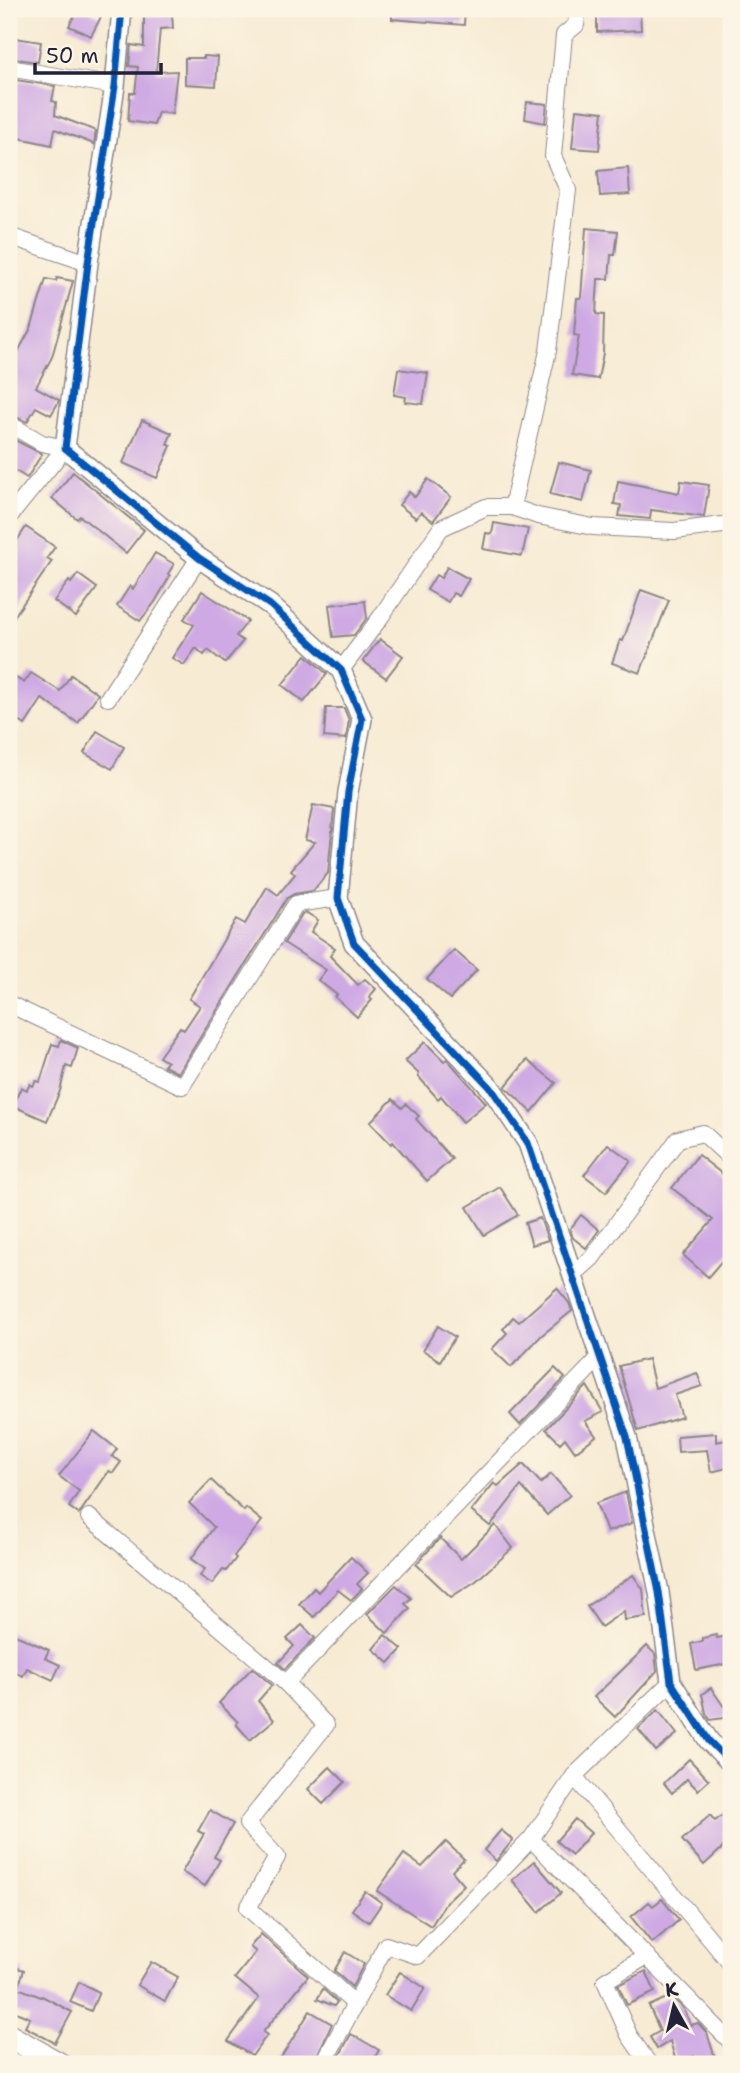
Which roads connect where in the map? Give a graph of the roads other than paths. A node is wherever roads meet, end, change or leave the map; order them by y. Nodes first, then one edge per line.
1 (122, 9) edge
2 (578, 9) edge
3 (9, 68) edge
4 (115, 86) junction
5 (9, 236) edge
6 (88, 263) junction
7 (9, 425) edge
8 (65, 448) junction
9 (512, 507) junction
10 (9, 517) edge
11 (731, 524) edge
12 (199, 558) junction
13 (341, 670) junction
14 (108, 698) dead end
15 (338, 898) junction
16 (9, 1004) edge
17 (731, 1159) edge
18 (573, 1275) junction
19 (601, 1356) junction
20 (89, 1517) dead end
21 (671, 1682) junction
22 (286, 1683) junction
23 (731, 1763) edge
24 (574, 1776) junction
25 (531, 1839) junction
26 (647, 1956) junction
27 (731, 1964) edge
28 (355, 2004) junction
29 (9, 2036) edge
30 (731, 2042) edge
31 (59, 2064) edge
32 (323, 2064) edge
33 (649, 2064) edge

1 - 4 street
2 - 9 street
3 - 4 street
4 - 6 street
5 - 6 street
6 - 8 street
7 - 8 street
8 - 10 street
8 - 12 street
9 - 11 street
9 - 13 street
12 - 13 street
12 - 14 street
13 - 15 street
15 - 16 street
15 - 18 street
17 - 18 street
18 - 19 street
19 - 21 street
19 - 22 street
20 - 22 street
21 - 23 street
21 - 24 street
22 - 28 street
24 - 25 street
24 - 27 street
25 - 26 street
25 - 28 street
26 - 30 street
26 - 33 street
28 - 32 street
29 - 31 main road

